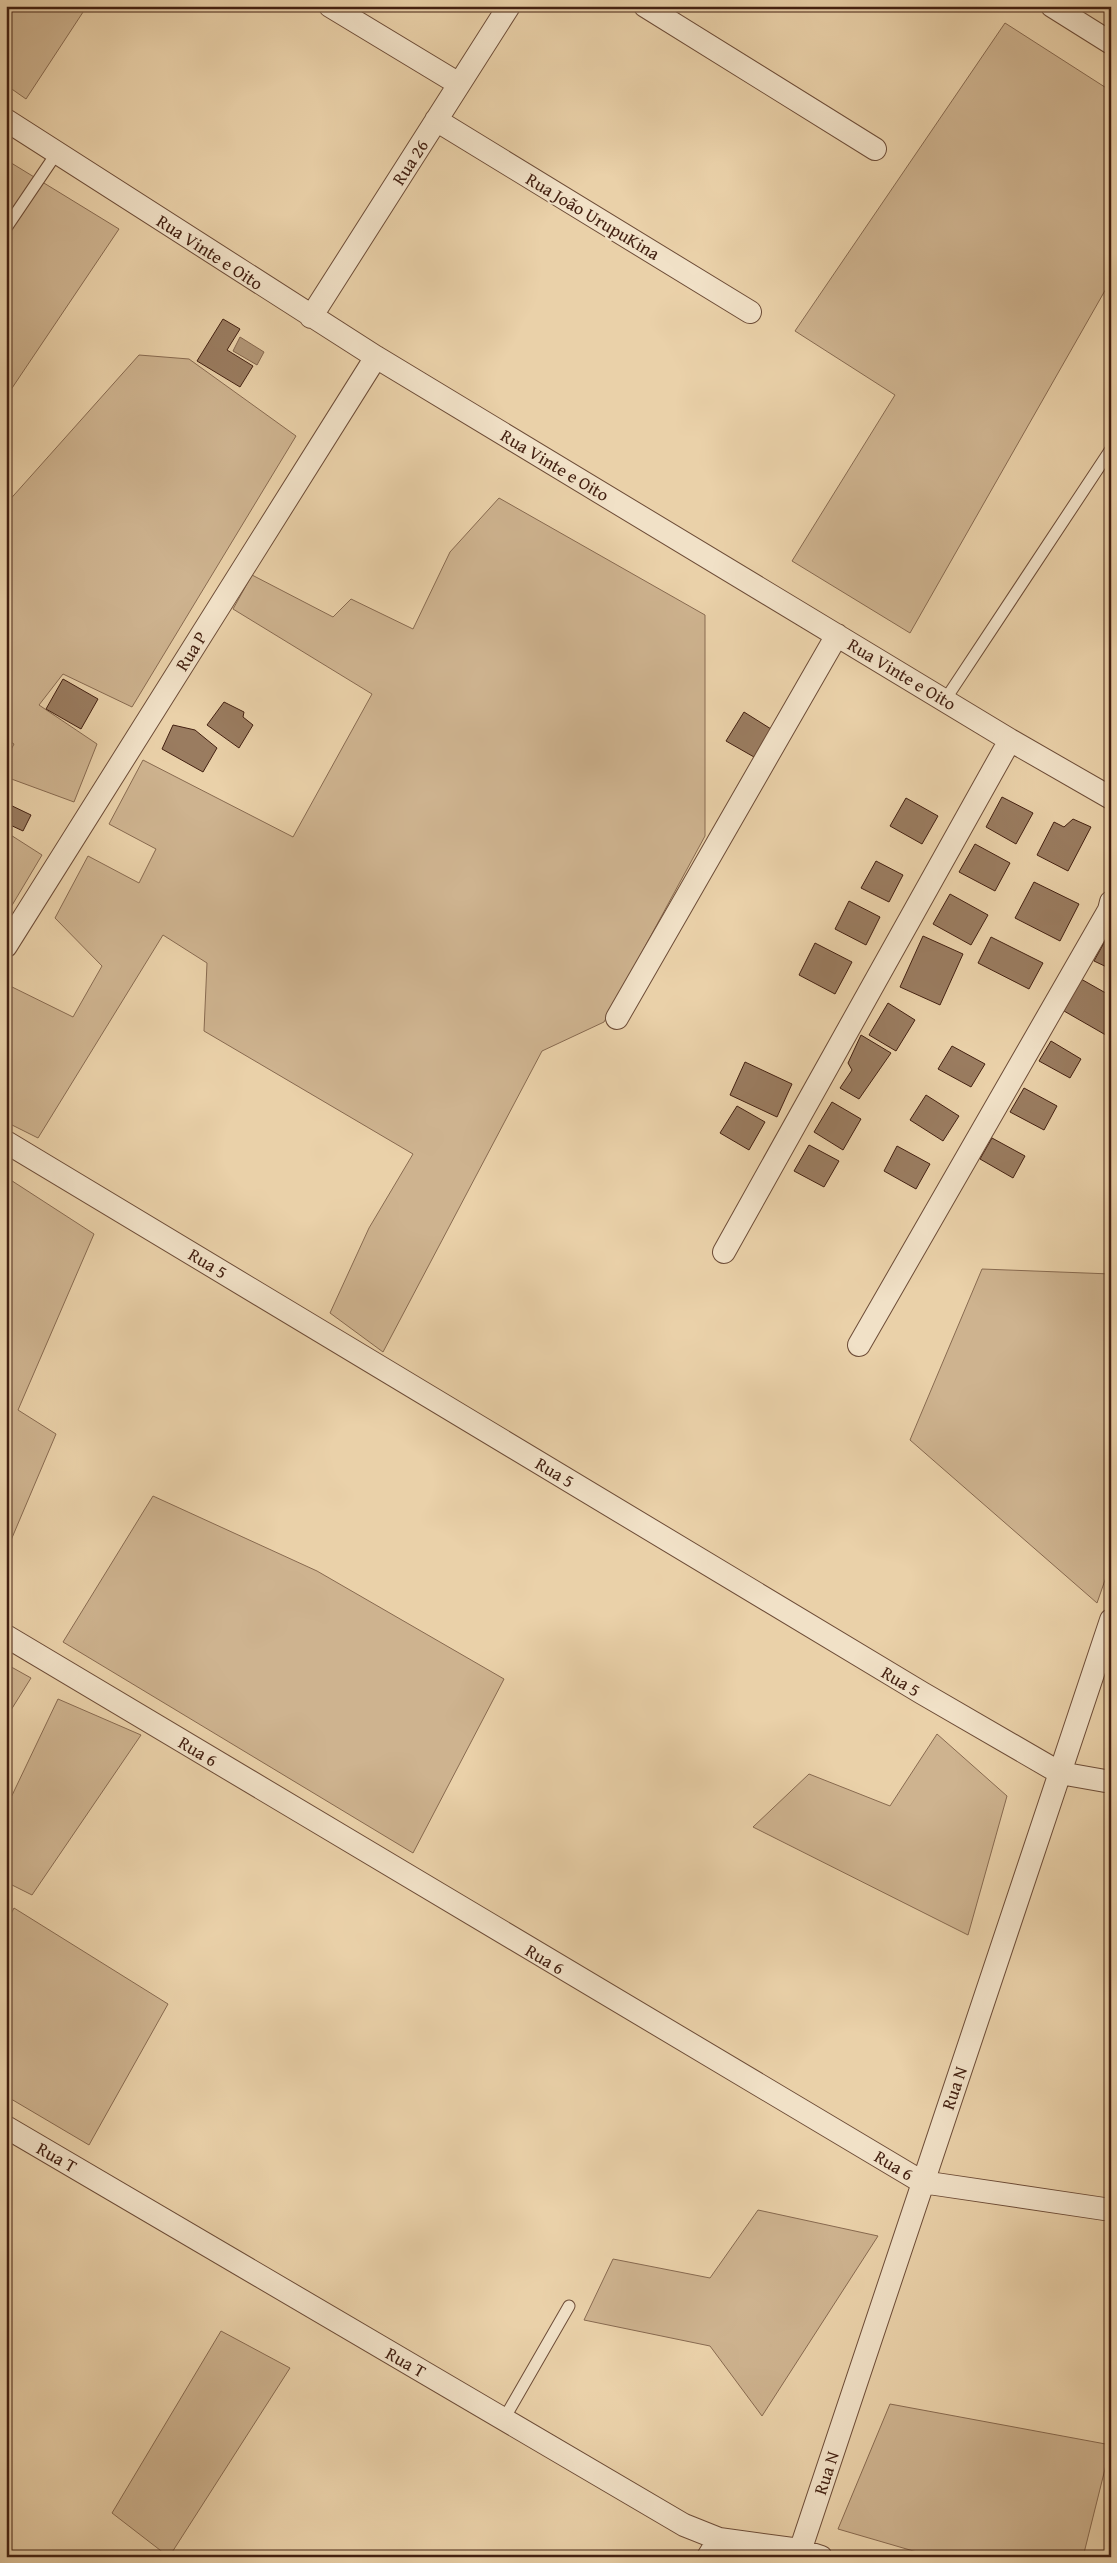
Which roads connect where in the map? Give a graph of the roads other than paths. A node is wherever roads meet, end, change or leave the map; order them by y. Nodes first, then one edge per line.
1 (330, 6) edge
2 (509, 6) edge
3 (645, 6) edge
4 (1052, 6) edge
5 (1111, 43) edge
6 (459, 84) junction
7 (6, 120) edge
8 (436, 120) junction
9 (875, 149) dead end
10 (56, 154) junction
11 (6, 228) edge
12 (750, 312) dead end
13 (311, 317) junction
14 (376, 357) junction
15 (1111, 449) edge
16 (837, 635) junction
17 (945, 700) junction
18 (1010, 740) junction
19 (1111, 798) edge
20 (1110, 907) edge
21 (6, 946) edge
22 (618, 1018) dead end
23 (6, 1142) edge
24 (724, 1252) dead end
25 (859, 1345) dead end
26 (1111, 1620) edge
27 (6, 1636) edge
28 (1060, 1773) junction
29 (1111, 1782) edge
30 (6, 2127) edge
31 (922, 2182) junction
32 (1111, 2210) edge
33 (569, 2306) dead end
34 (504, 2419) junction
35 (714, 2548) edge
36 (807, 2555) edge

1 - 6 street
2 - 6 street, Rua 26
3 - 9 street
4 - 5 street
6 - 8 street, Rua 26
7 - 10 street, Rua Vinte e Oito
8 - 12 street, Rua João UrupuKina
8 - 13 street, Rua 26
10 - 11 lane
10 - 13 street, Rua Vinte e Oito
13 - 14 street, Rua Vinte e Oito
14 - 16 street, Rua Vinte e Oito
14 - 21 street, Rua P
15 - 17 lane
16 - 17 street, Rua Vinte e Oito
16 - 22 street
17 - 18 street, Rua Vinte e Oito
18 - 19 street, Rua Vinte e Oito
18 - 24 street
20 - 25 street
23 - 28 street, Rua 5
26 - 28 street, Rua N
27 - 31 street, Rua 6
28 - 29 street, Rua 5
28 - 31 street, Rua N
30 - 34 street, Rua T
31 - 32 street, Rua 6
31 - 36 street, Rua N
33 - 34 lane
34 - 35 street, Rua T
35 - 36 street, Rua T

